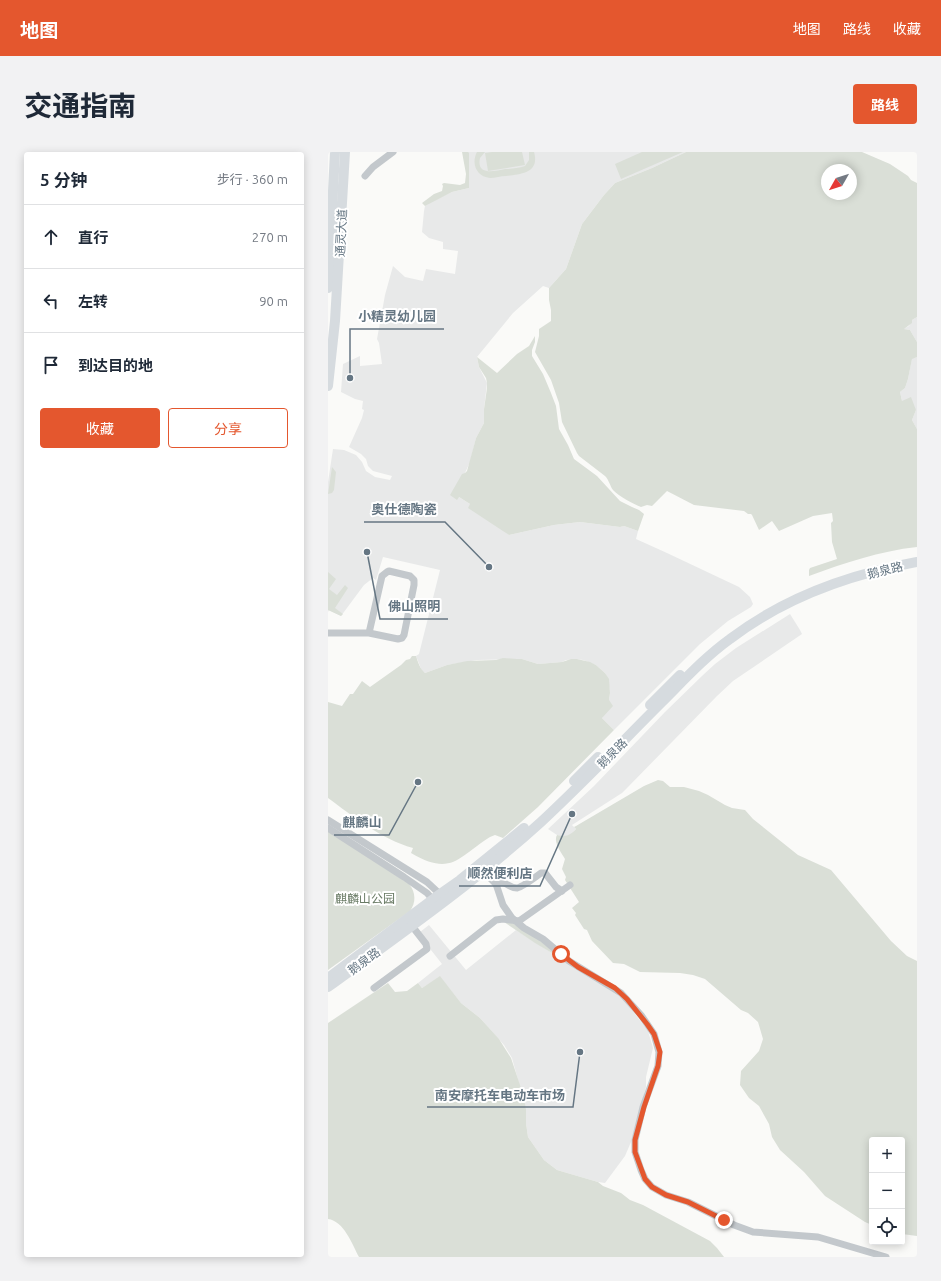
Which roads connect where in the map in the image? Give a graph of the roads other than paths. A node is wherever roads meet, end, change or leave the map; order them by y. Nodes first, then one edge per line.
1 (335, 152) edge
2 (345, 152) edge
3 (393, 152) edge
4 (365, 176) dead end
5 (331, 185) edge
6 (328, 288) edge
7 (328, 386) edge
8 (917, 556) edge
9 (917, 562) edge
10 (328, 633) edge
11 (369, 633) junction
12 (328, 820) edge
13 (328, 828) edge
14 (483, 871) junction
15 (496, 884) junction
16 (570, 886) dead end
17 (562, 891) junction
18 (439, 900) junction
19 (514, 921) junction
20 (412, 926) junction
21 (450, 956) dead end
22 (328, 978) edge
23 (328, 987) edge
24 (374, 988) dead end
25 (886, 1257) edge

1 - 5 main road, 通灵大道
2 - 7 main road, 通灵大道
3 - 4 street
5 - 6 main road, 通灵大道
8 - 18 main road, 鹅泉路
9 - 14 main road, 鹅泉路
10 - 11 street
11 - 11 street
12 - 18 street
13 - 18 street
14 - 15 street
14 - 18 main road, 鹅泉路
15 - 17 street
15 - 19 street
16 - 17 street
17 - 19 street
18 - 20 main road, 鹅泉路
18 - 22 main road, 鹅泉路
19 - 21 street
19 - 25 street
20 - 23 main road, 鹅泉路
20 - 24 street

